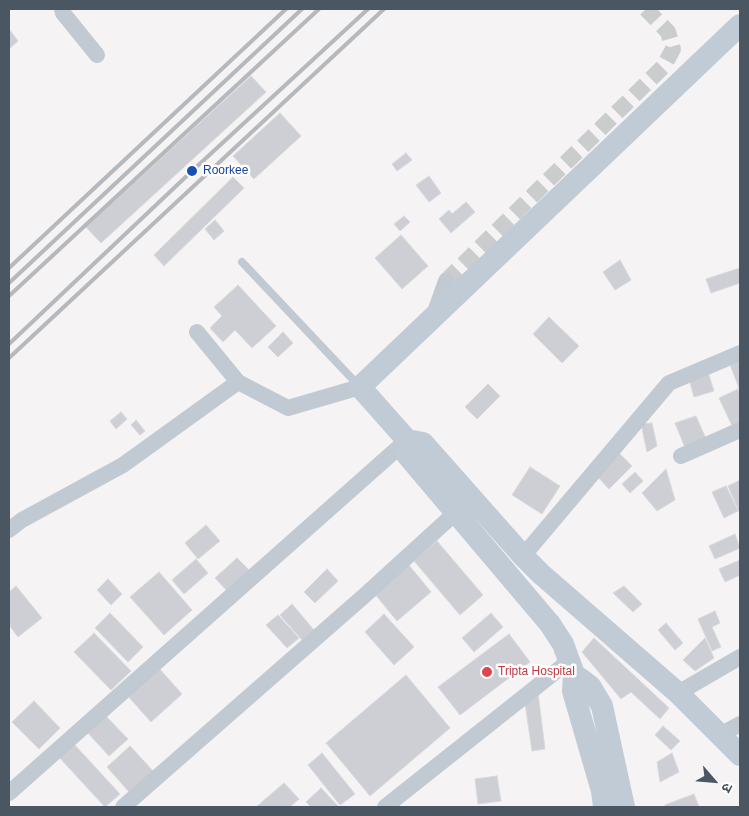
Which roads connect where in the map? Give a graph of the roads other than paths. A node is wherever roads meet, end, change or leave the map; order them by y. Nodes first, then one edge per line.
1 (62, 9) edge
2 (740, 25) edge
3 (97, 55) dead end
4 (242, 262) dead end
5 (446, 281) tunnel mouth
6 (433, 318) junction
7 (197, 332) dead end
8 (740, 353) edge
9 (238, 382) junction
10 (360, 387) junction
11 (740, 430) edge
12 (407, 440) junction
13 (681, 456) dead end
14 (463, 505) junction
15 (9, 530) edge
16 (523, 556) junction
17 (588, 615) junction
18 (740, 657) edge
19 (569, 660) junction
20 (678, 694) junction
21 (740, 724) edge
22 (720, 735) junction
23 (740, 755) edge
24 (9, 793) edge
25 (123, 807) edge
26 (385, 807) edge
27 (604, 807) edge
28 (624, 807) edge

1 - 3 street
2 - 6 main road
4 - 10 lane
5 - 6 street
6 - 10 main road
7 - 9 street
8 - 16 street
9 - 10 street
9 - 15 street
10 - 12 main road
11 - 13 street
12 - 14 main road
12 - 24 street
14 - 16 main road
14 - 19 main road
14 - 25 street
16 - 17 main road
17 - 19 main road
17 - 20 main road
18 - 20 street
19 - 26 street
19 - 27 main road
19 - 28 main road
20 - 22 main road
21 - 22 street
22 - 23 main road

